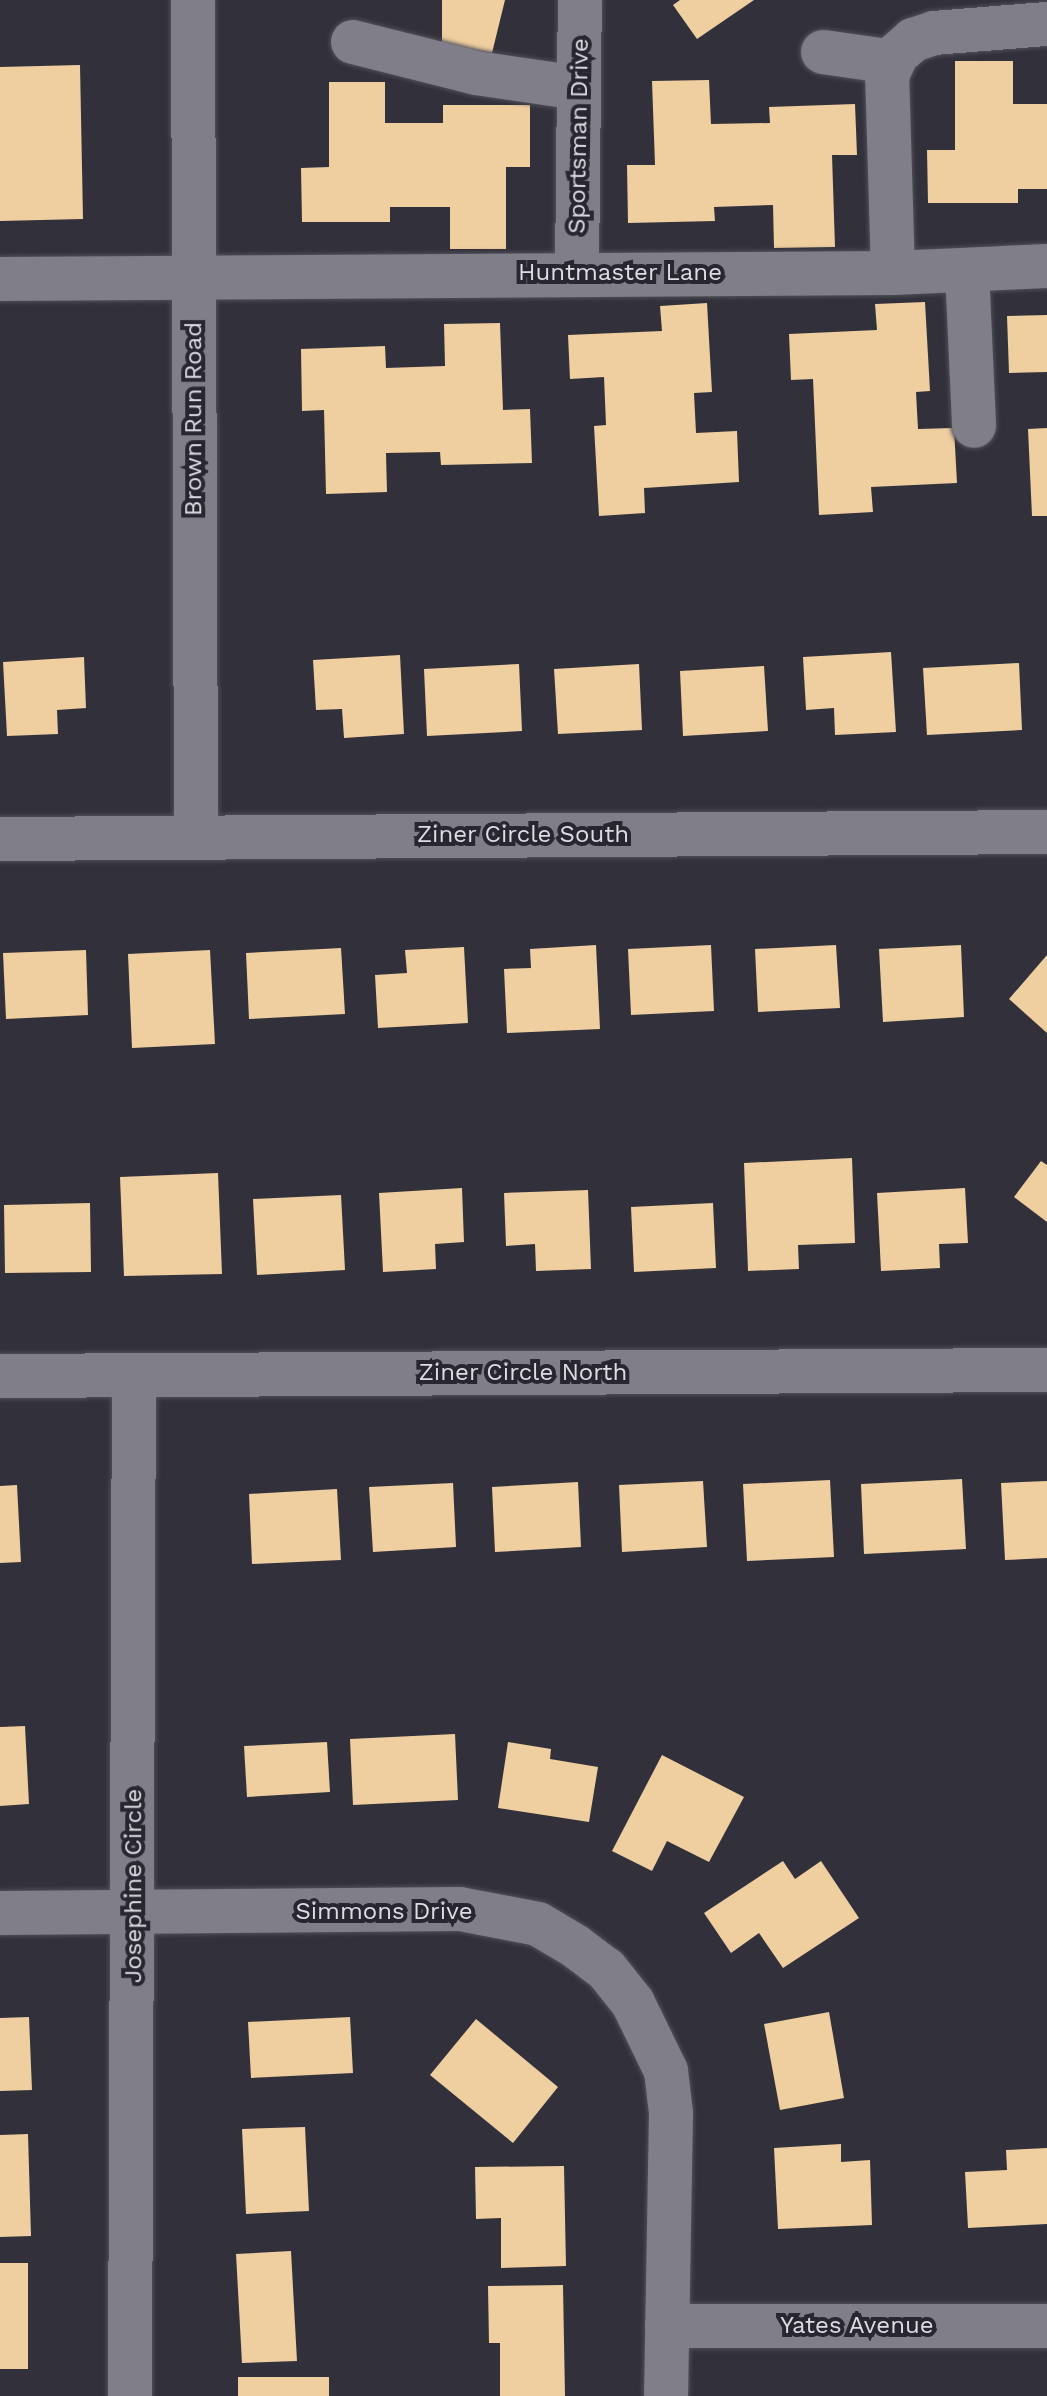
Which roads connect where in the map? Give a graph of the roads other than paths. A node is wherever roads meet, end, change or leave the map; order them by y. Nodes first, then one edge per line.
1 (193, 0) edge
2 (580, 0) edge
3 (956, 17) edge
4 (1047, 24) edge
5 (353, 42) dead end
6 (823, 52) dead end
7 (893, 62) junction
8 (579, 88) junction
9 (1047, 266) edge
10 (967, 270) junction
11 (577, 272) junction
12 (893, 273) junction
13 (193, 276) junction
14 (0, 279) edge
15 (974, 426) dead end
16 (1047, 832) edge
17 (196, 837) junction
18 (0, 839) edge
19 (1047, 1370) edge
20 (134, 1375) junction
21 (0, 1376) edge
22 (135, 1912) junction
23 (0, 1913) edge
24 (667, 2326) junction
25 (1047, 2326) edge
26 (130, 2396) edge
27 (666, 2396) edge

1 - 13 street, Brown Run Road
2 - 8 street, Sportsman Drive
3 - 4 street
3 - 7 street
5 - 8 street
6 - 7 street
7 - 12 street
8 - 11 street, Sportsman Drive
9 - 10 street, Huntmaster Lane
10 - 12 street, Huntmaster Lane
10 - 15 street
11 - 12 street, Huntmaster Lane
11 - 13 street, Huntmaster Lane
13 - 14 street, Huntmaster Lane
13 - 17 street, Brown Run Road
16 - 17 street, Ziner Circle South
17 - 18 street, Ziner Circle South
19 - 20 street, Ziner Circle North
20 - 21 street, Ziner Circle North
20 - 22 street, Josephine Circle
22 - 23 street, Simmons Drive
22 - 24 street, Simmons Drive
22 - 26 street, Josephine Circle
24 - 25 street, Yates Avenue
24 - 27 street, Simmons Drive

